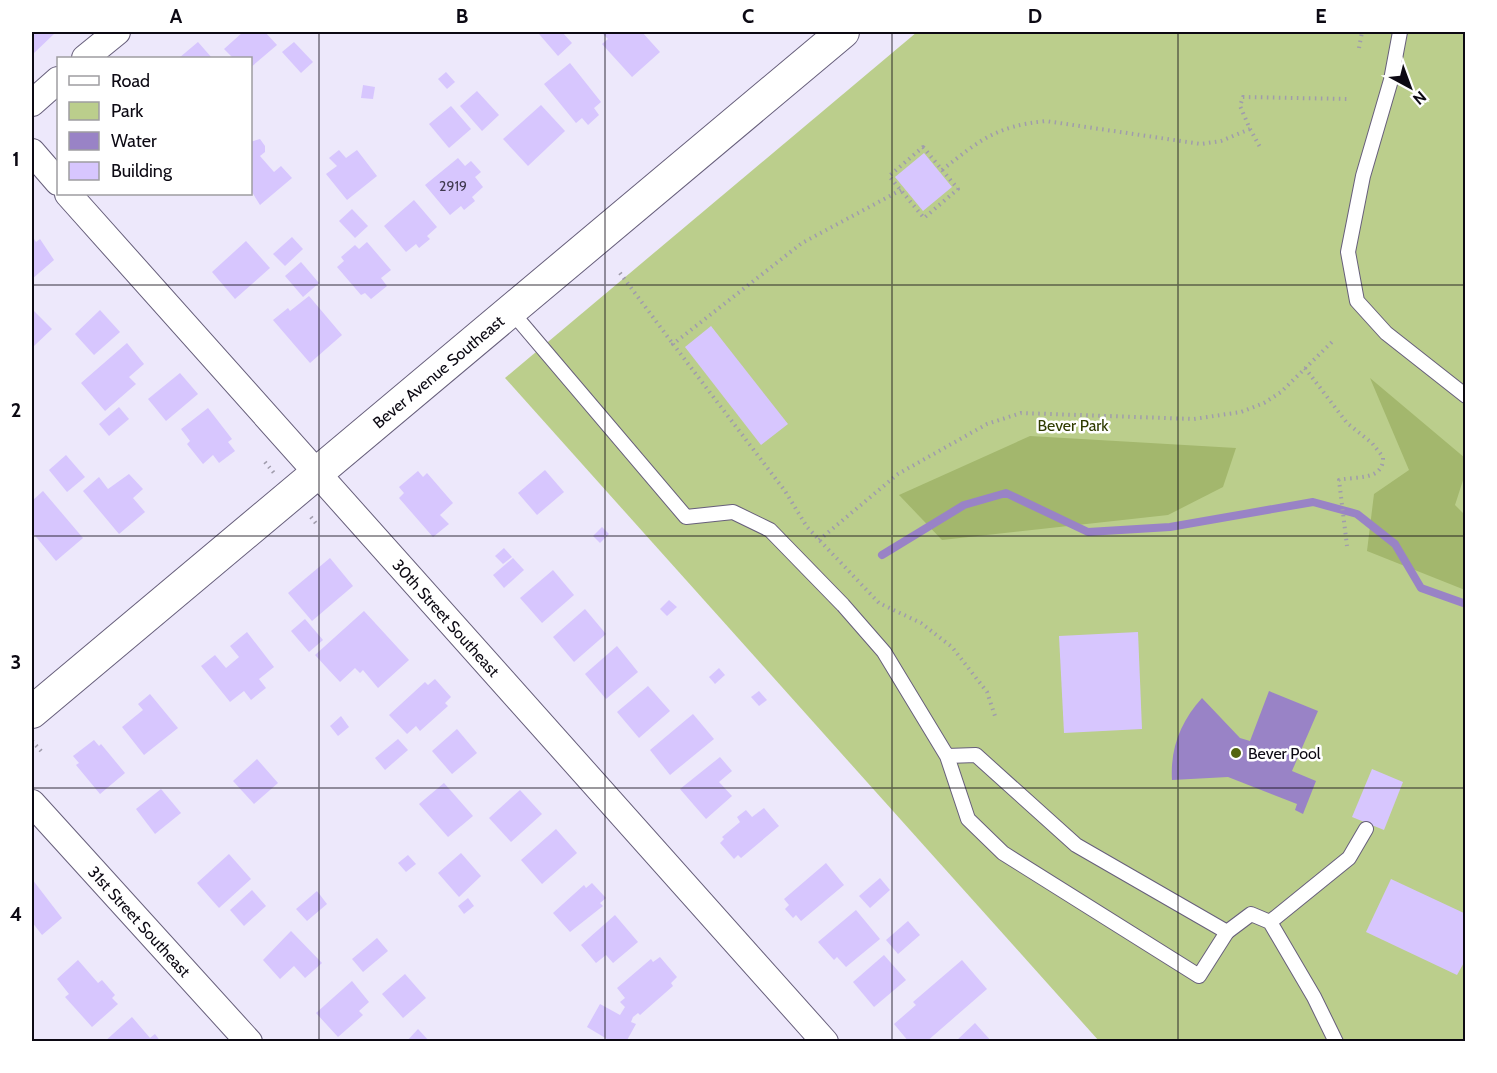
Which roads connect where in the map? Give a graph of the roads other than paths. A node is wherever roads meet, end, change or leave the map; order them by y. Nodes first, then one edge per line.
1 (117, 32) edge
2 (843, 32) edge
3 (1400, 32) edge
4 (86, 57) edge
5 (57, 81) edge
6 (32, 103) edge
7 (32, 152) edge
8 (57, 181) edge
9 (69, 195) edge
10 (511, 311) junction
11 (1465, 395) edge
12 (318, 473) junction
13 (32, 712) edge
14 (947, 756) junction
15 (32, 803) edge
16 (1366, 829) dead end
17 (1270, 922) junction
18 (1227, 932) junction
19 (249, 1041) edge
20 (825, 1041) edge
21 (1336, 1041) edge

1 - 4 street
2 - 10 street, Bever Avenue Southeast
3 - 11 lane
5 - 6 street
7 - 8 street
9 - 12 street, 30th Street Southeast
10 - 12 street, Bever Avenue Southeast
10 - 14 lane
12 - 13 street, Bever Avenue Southeast
12 - 20 street, 30th Street Southeast
14 - 18 lane
14 - 18 lane
15 - 19 street, 31st Street Southeast
16 - 17 lane
17 - 18 lane
17 - 21 lane

